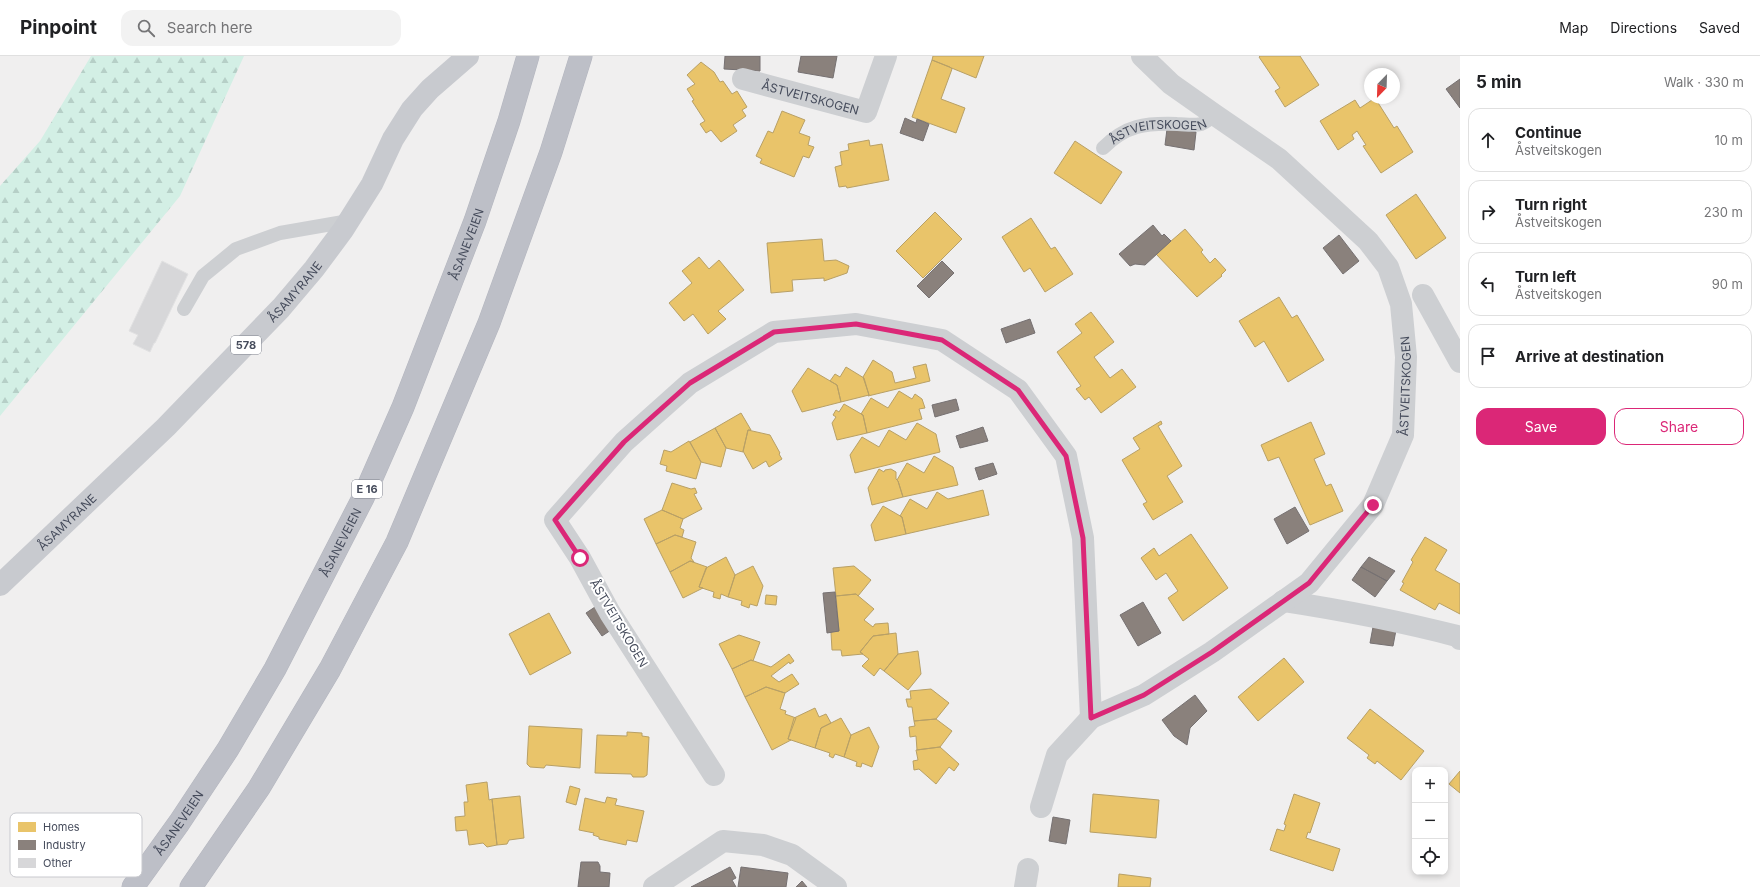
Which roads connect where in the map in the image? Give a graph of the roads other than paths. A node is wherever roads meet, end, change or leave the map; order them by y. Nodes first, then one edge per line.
1 (468, 56) edge
2 (528, 56) edge
3 (580, 56) edge
4 (886, 56) edge
5 (1142, 56) edge
6 (743, 79) dead end
7 (1215, 116) junction
8 (1103, 148) dead end
9 (348, 220) junction
10 (1423, 295) dead end
11 (184, 309) dead end
12 (1460, 362) edge
13 (0, 585) edge
14 (1283, 601) junction
15 (1460, 639) edge
16 (1091, 718) junction
17 (714, 775) dead end
18 (1041, 807) dead end
19 (142, 874) edge
20 (140, 877) edge
21 (133, 887) edge
22 (191, 887) edge
23 (654, 887) edge
24 (836, 887) edge

1 - 9 main road, ÅSAMYRANE / 578
2 - 19 highway, ÅSANEVEIEN / E 16
3 - 22 highway
4 - 6 street, ÅSTVEITSKOGEN
5 - 7 street, ÅSTVEITSKOGEN
7 - 8 lane, ÅSTVEITSKOGEN
7 - 14 street, ÅSTVEITSKOGEN
9 - 11 lane
9 - 13 main road, ÅSAMYRANE / 578
10 - 12 street
14 - 15 street
14 - 16 street, ÅSTVEITSKOGEN
16 - 17 street, ÅSTVEITSKOGEN
16 - 18 street, ÅSTVEITSKOGEN
20 - 21 highway, ÅSANEVEIEN / E 16
23 - 24 street

